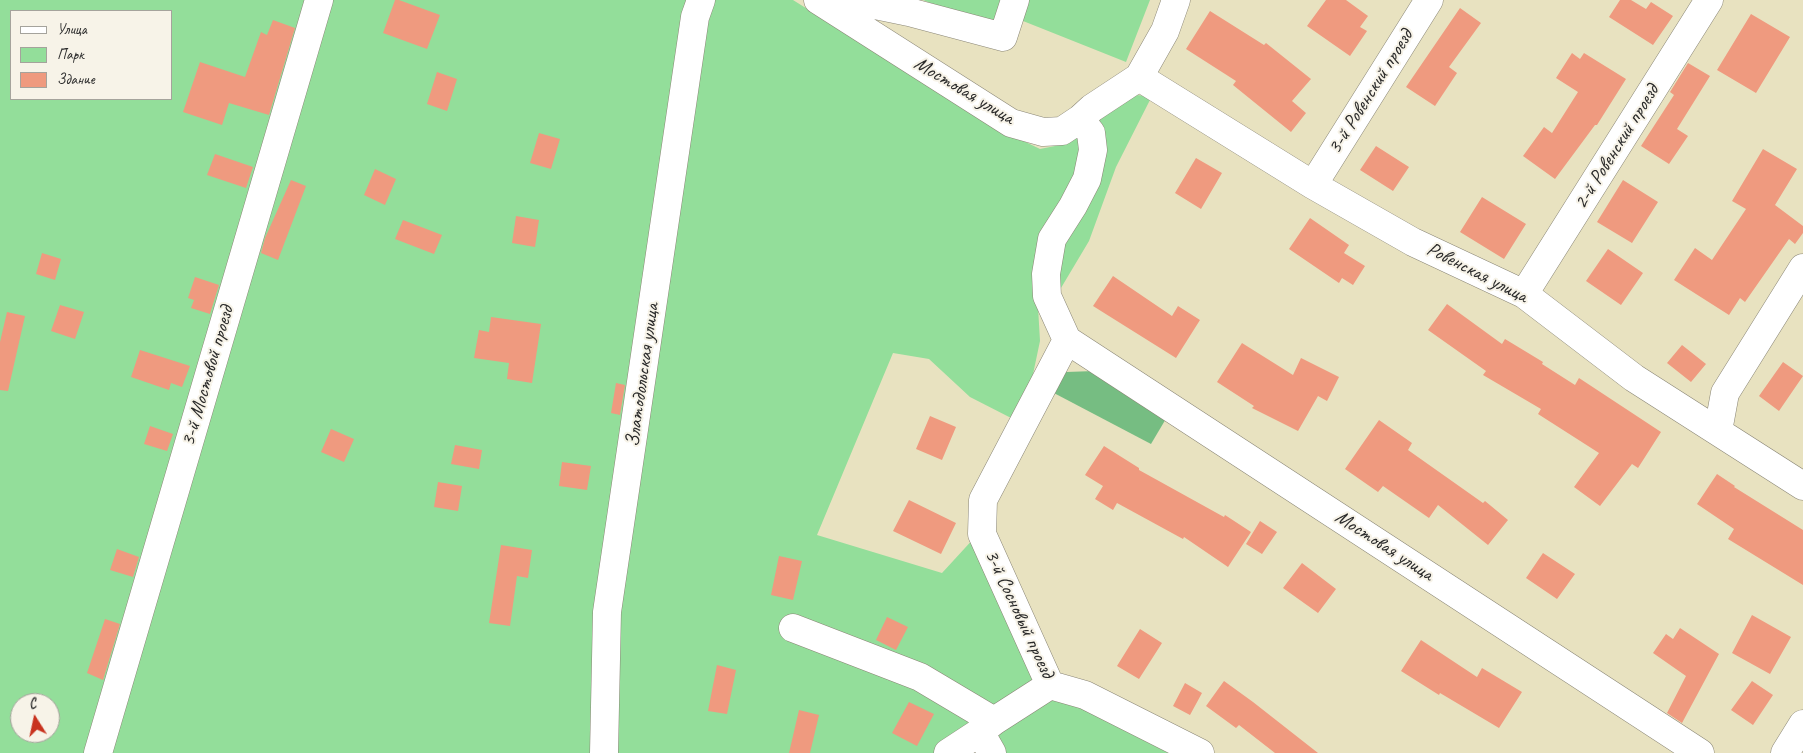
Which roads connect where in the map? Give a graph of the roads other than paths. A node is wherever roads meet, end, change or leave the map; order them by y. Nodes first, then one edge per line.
1 (319, 0) edge
2 (702, 0) edge
3 (818, 0) edge
4 (851, 0) edge
5 (1015, 0) edge
6 (1176, 0) edge
7 (1429, 0) edge
8 (1709, 0) edge
9 (1140, 77) junction
10 (1080, 120) junction
11 (1314, 185) junction
12 (1803, 268) edge
13 (1524, 294) junction
14 (1067, 340) junction
15 (1718, 431) junction
16 (1803, 486) edge
17 (793, 628) dead end
18 (1050, 685) junction
19 (1803, 724) edge
20 (989, 735) edge
21 (98, 753) edge
22 (604, 753) edge
23 (948, 753) edge
24 (1200, 753) edge
25 (1700, 753) edge
26 (1785, 753) edge

1 - 21 street, 3-й Мостовой проезд
2 - 22 street, Златодольская улица
3 - 10 street, Мостовая улица
4 - 5 street
6 - 9 street
7 - 11 street, 3-й Ровенский проезд
8 - 13 street, 2-й Ровенский проезд
9 - 10 street, Мостовая улица
9 - 11 street, Ровенская улица
10 - 14 street
11 - 13 street, Ровенская улица
12 - 15 street
13 - 15 street, Ровенская улица
14 - 18 street, 3-й Сосновый проезд
14 - 25 street, Мостовая улица
15 - 16 street, Ровенская улица
17 - 20 street
18 - 20 street
18 - 24 street, 3-й Сосновый проезд
19 - 26 street
20 - 23 street

